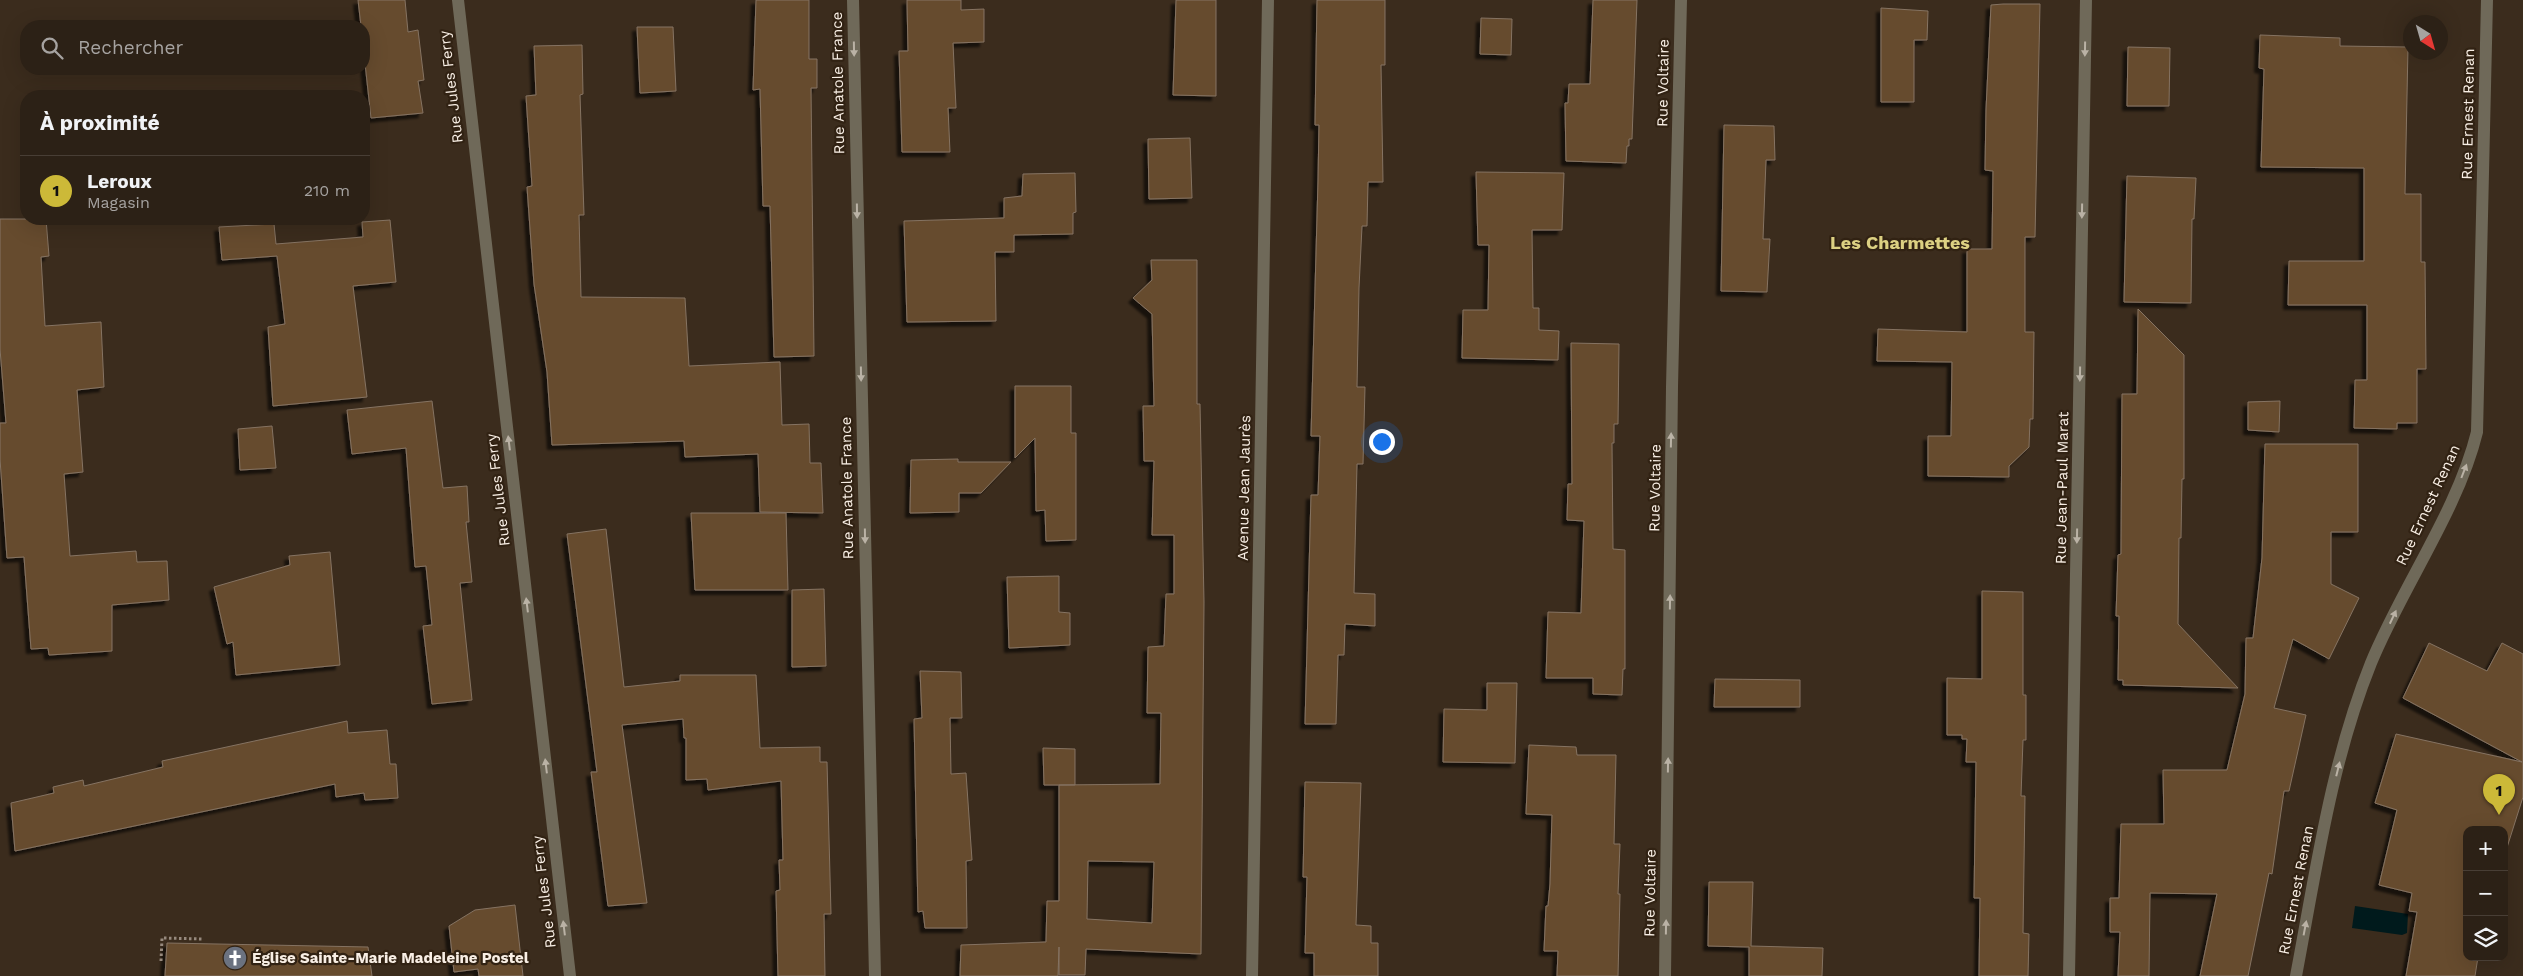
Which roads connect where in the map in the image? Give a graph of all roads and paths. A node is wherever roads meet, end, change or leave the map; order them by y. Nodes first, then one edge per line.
1 (458, 0) edge
2 (852, 0) edge
3 (1268, 0) edge
4 (1681, 0) edge
5 (2086, 0) edge
6 (2487, 0) edge
7 (204, 939) dead end
8 (161, 961) dead end
9 (570, 976) edge
10 (875, 976) edge
11 (1252, 976) edge
12 (1665, 976) edge
13 (2069, 976) edge
14 (2296, 976) edge

9 -> 1 street, Rue Jules Ferry
2 -> 10 street, Rue Anatole France
3 - 11 street, Avenue Jean Jaurès
12 -> 4 street, Rue Voltaire
5 -> 13 street, Rue Jean-Paul Marat
14 -> 6 street, Rue Ernest Renan
7 - 8 path

